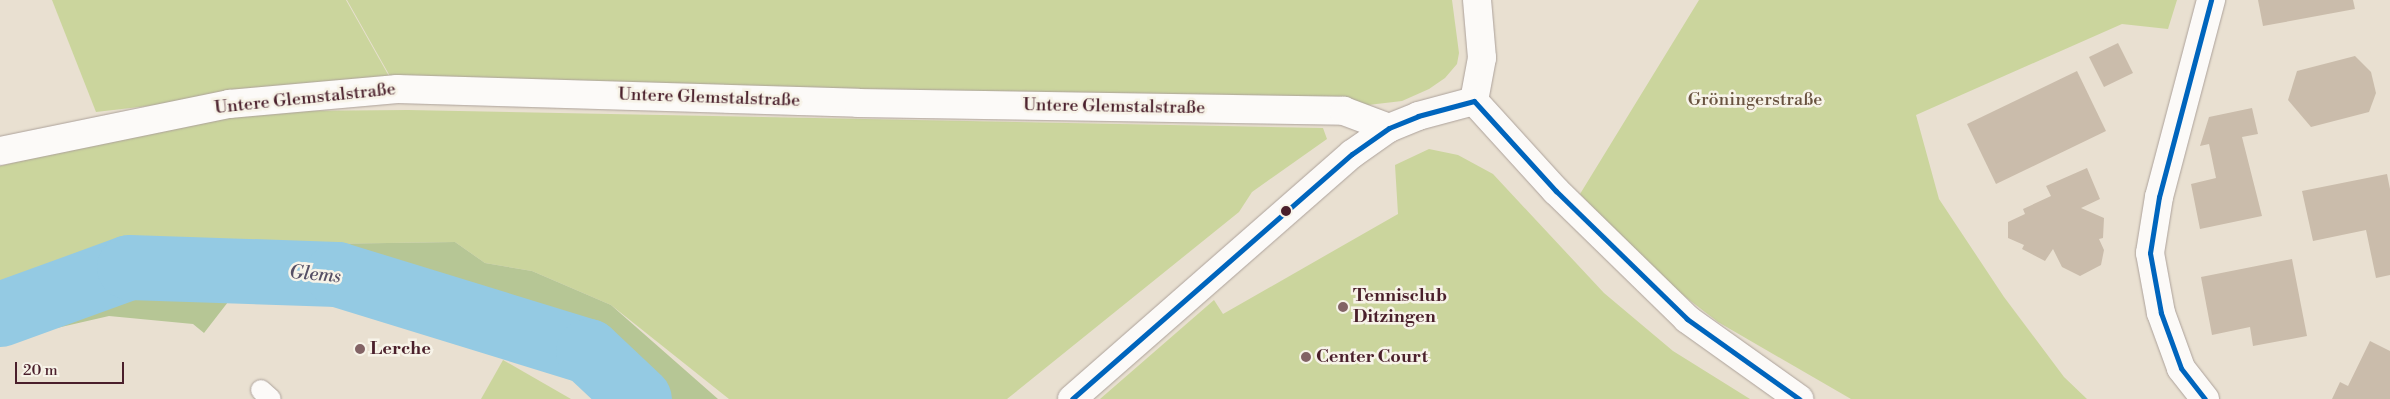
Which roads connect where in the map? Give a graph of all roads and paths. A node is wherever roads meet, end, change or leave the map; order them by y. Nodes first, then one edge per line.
1 (1476, 0) edge
2 (2211, 0) edge
3 (1474, 101) junction
4 (1389, 128) junction
5 (0, 152) edge
6 (1072, 399) edge
7 (1799, 399) edge
8 (2205, 399) edge

1 - 3 street
2 - 8 street
3 - 4 street
3 - 7 street
4 - 5 street, Untere Glemstalstraße
4 - 6 street

